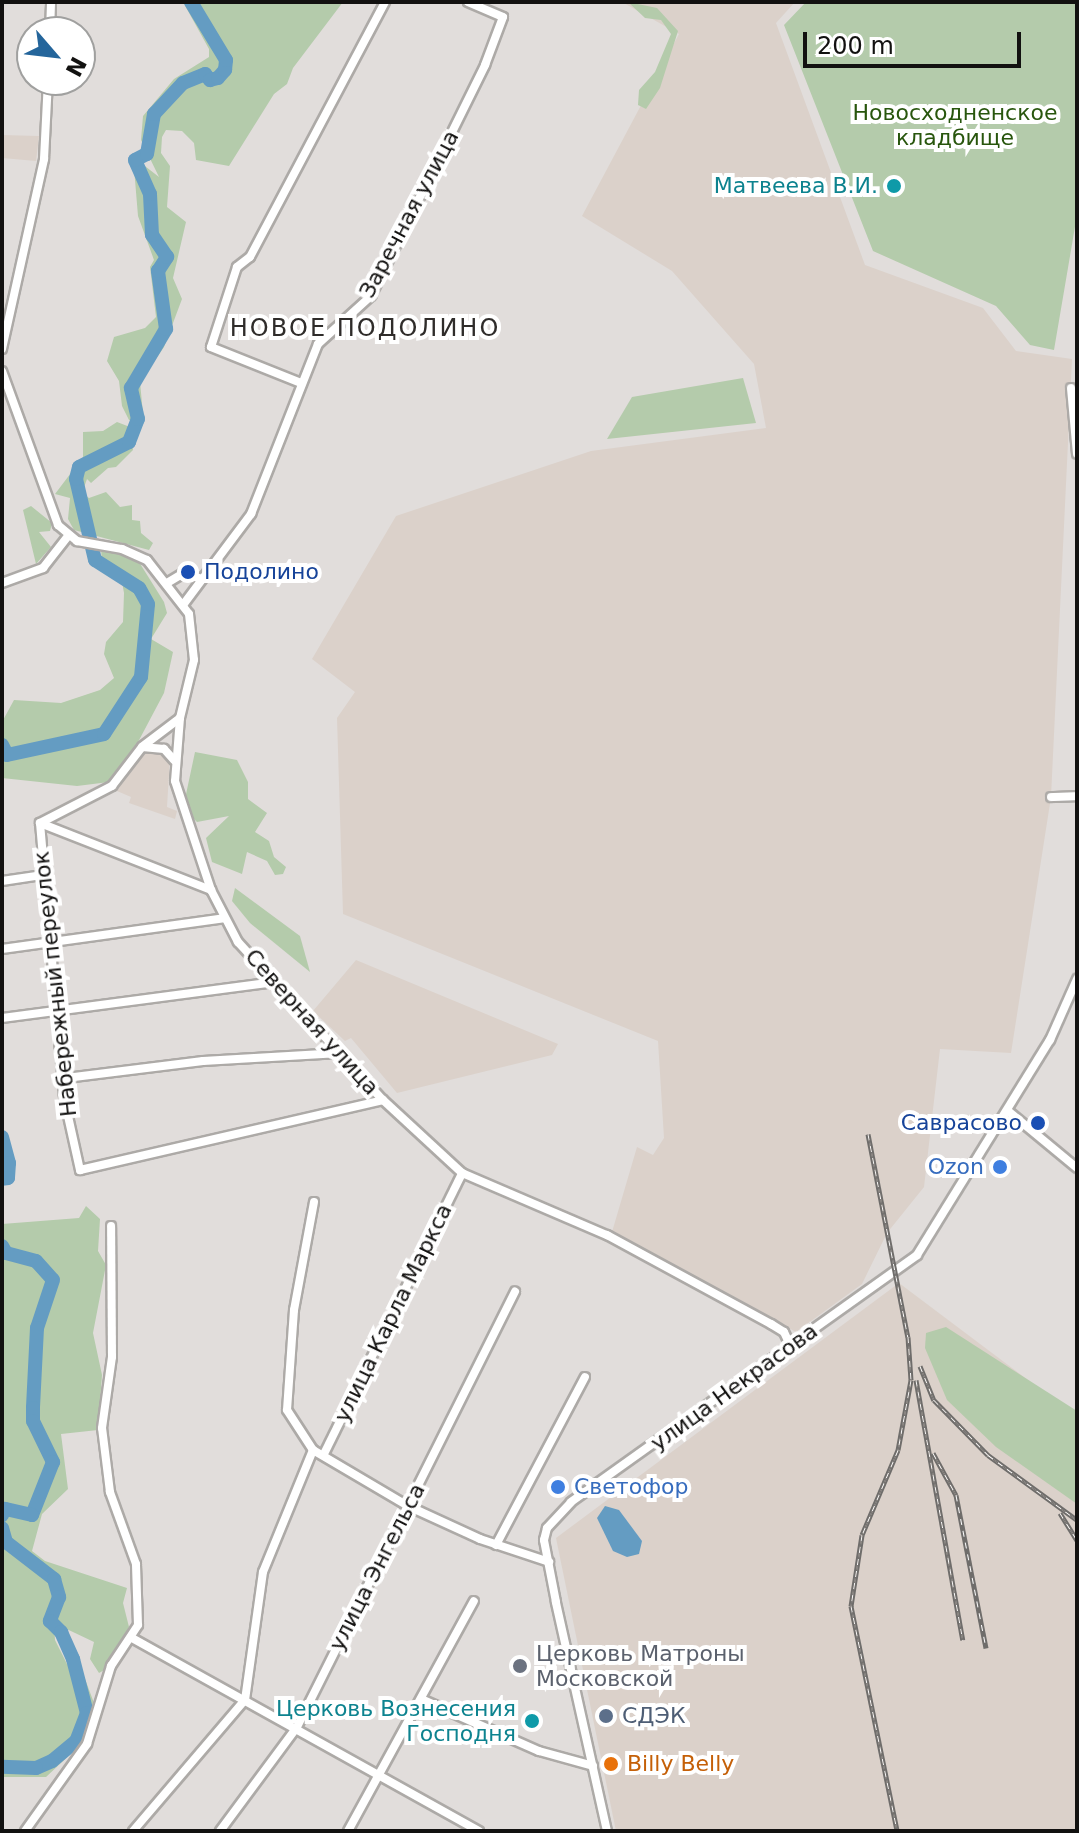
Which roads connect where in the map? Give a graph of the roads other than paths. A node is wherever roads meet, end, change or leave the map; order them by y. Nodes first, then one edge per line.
1 (385, 2) edge
2 (468, 2) edge
3 (47, 96) edge
4 (2, 349) edge
5 (2, 371) edge
6 (301, 383) junction
7 (3, 385) edge
8 (1071, 388) dead end
9 (1077, 454) edge
10 (68, 536) junction
11 (200, 578) junction
12 (2, 583) edge
13 (167, 583) junction
14 (183, 605) junction
15 (180, 718) junction
16 (142, 747) junction
17 (175, 761) junction
18 (1077, 796) edge
19 (1051, 797) dead end
20 (40, 823) junction
21 (42, 875) junction
22 (2, 881) edge
23 (211, 890) junction
24 (224, 918) junction
25 (50, 943) junction
26 (2, 949) edge
27 (1077, 979) edge
28 (275, 982) junction
29 (60, 1010) junction
30 (2, 1018) edge
31 (340, 1053) junction
32 (66, 1078) junction
33 (383, 1100) junction
34 (1008, 1111) junction
35 (1077, 1168) edge
36 (462, 1173) junction
37 (314, 1202) dead end
38 (111, 1226) dead end
39 (515, 1291) dead end
40 (790, 1345) junction
41 (585, 1377) dead end
42 (313, 1450) junction
43 (324, 1454) junction
44 (408, 1506) junction
45 (496, 1545) junction
46 (549, 1562) junction
47 (474, 1601) dead end
48 (132, 1638) junction
49 (421, 1699) junction
50 (245, 1700) junction
51 (297, 1727) junction
52 (593, 1766) junction
53 (377, 1774) junction
54 (25, 1831) edge
55 (133, 1831) edge
56 (220, 1831) edge
57 (348, 1831) edge
58 (479, 1831) edge
59 (607, 1831) edge

1 - 6 street
2 - 6 street, Заречная улица
3 - 4 street
5 - 7 street
6 - 11 street, Заречная улица
7 - 10 street
8 - 9 street
10 - 12 street
10 - 13 street, Северная улица
11 - 13 street
11 - 14 street, Заречная улица
13 - 14 street, Северная улица
14 - 15 street, Северная улица
15 - 16 street, Набережный переулок
15 - 17 street, Северная улица
16 - 17 street
16 - 20 street, Набережный переулок
17 - 23 street, Северная улица
18 - 19 street
20 - 21 street, Набережный переулок
20 - 23 street
21 - 22 street
21 - 25 street, Набережный переулок
23 - 24 street, Северная улица
24 - 25 street
24 - 28 street, Северная улица
25 - 26 street
25 - 29 street, Набережный переулок
27 - 34 street, улица Некрасова
28 - 29 street
28 - 31 street, Северная улица
29 - 30 street
29 - 32 street, Набережный переулок
31 - 32 street
31 - 33 street, Северная улица
32 - 33 street, Набережный переулок
33 - 36 street, Северная улица
34 - 35 street
34 - 40 street, улица Некрасова
36 - 40 street, Северная улица
36 - 43 street, улица Карла Маркса
37 - 42 street
38 - 48 street
39 - 44 street, улица Энгельса
40 - 46 street, улица Некрасова
41 - 45 street
42 - 43 street
42 - 50 street
43 - 44 street
44 - 45 street
44 - 51 street, улица Энгельса
45 - 46 street
46 - 52 street, улица Некрасова
47 - 49 street
48 - 50 street
48 - 54 street
49 - 52 street
49 - 53 street
50 - 51 street
50 - 55 street
51 - 53 street
51 - 56 street, улица Энгельса
52 - 59 street, улица Некрасова
53 - 57 street
53 - 58 street

